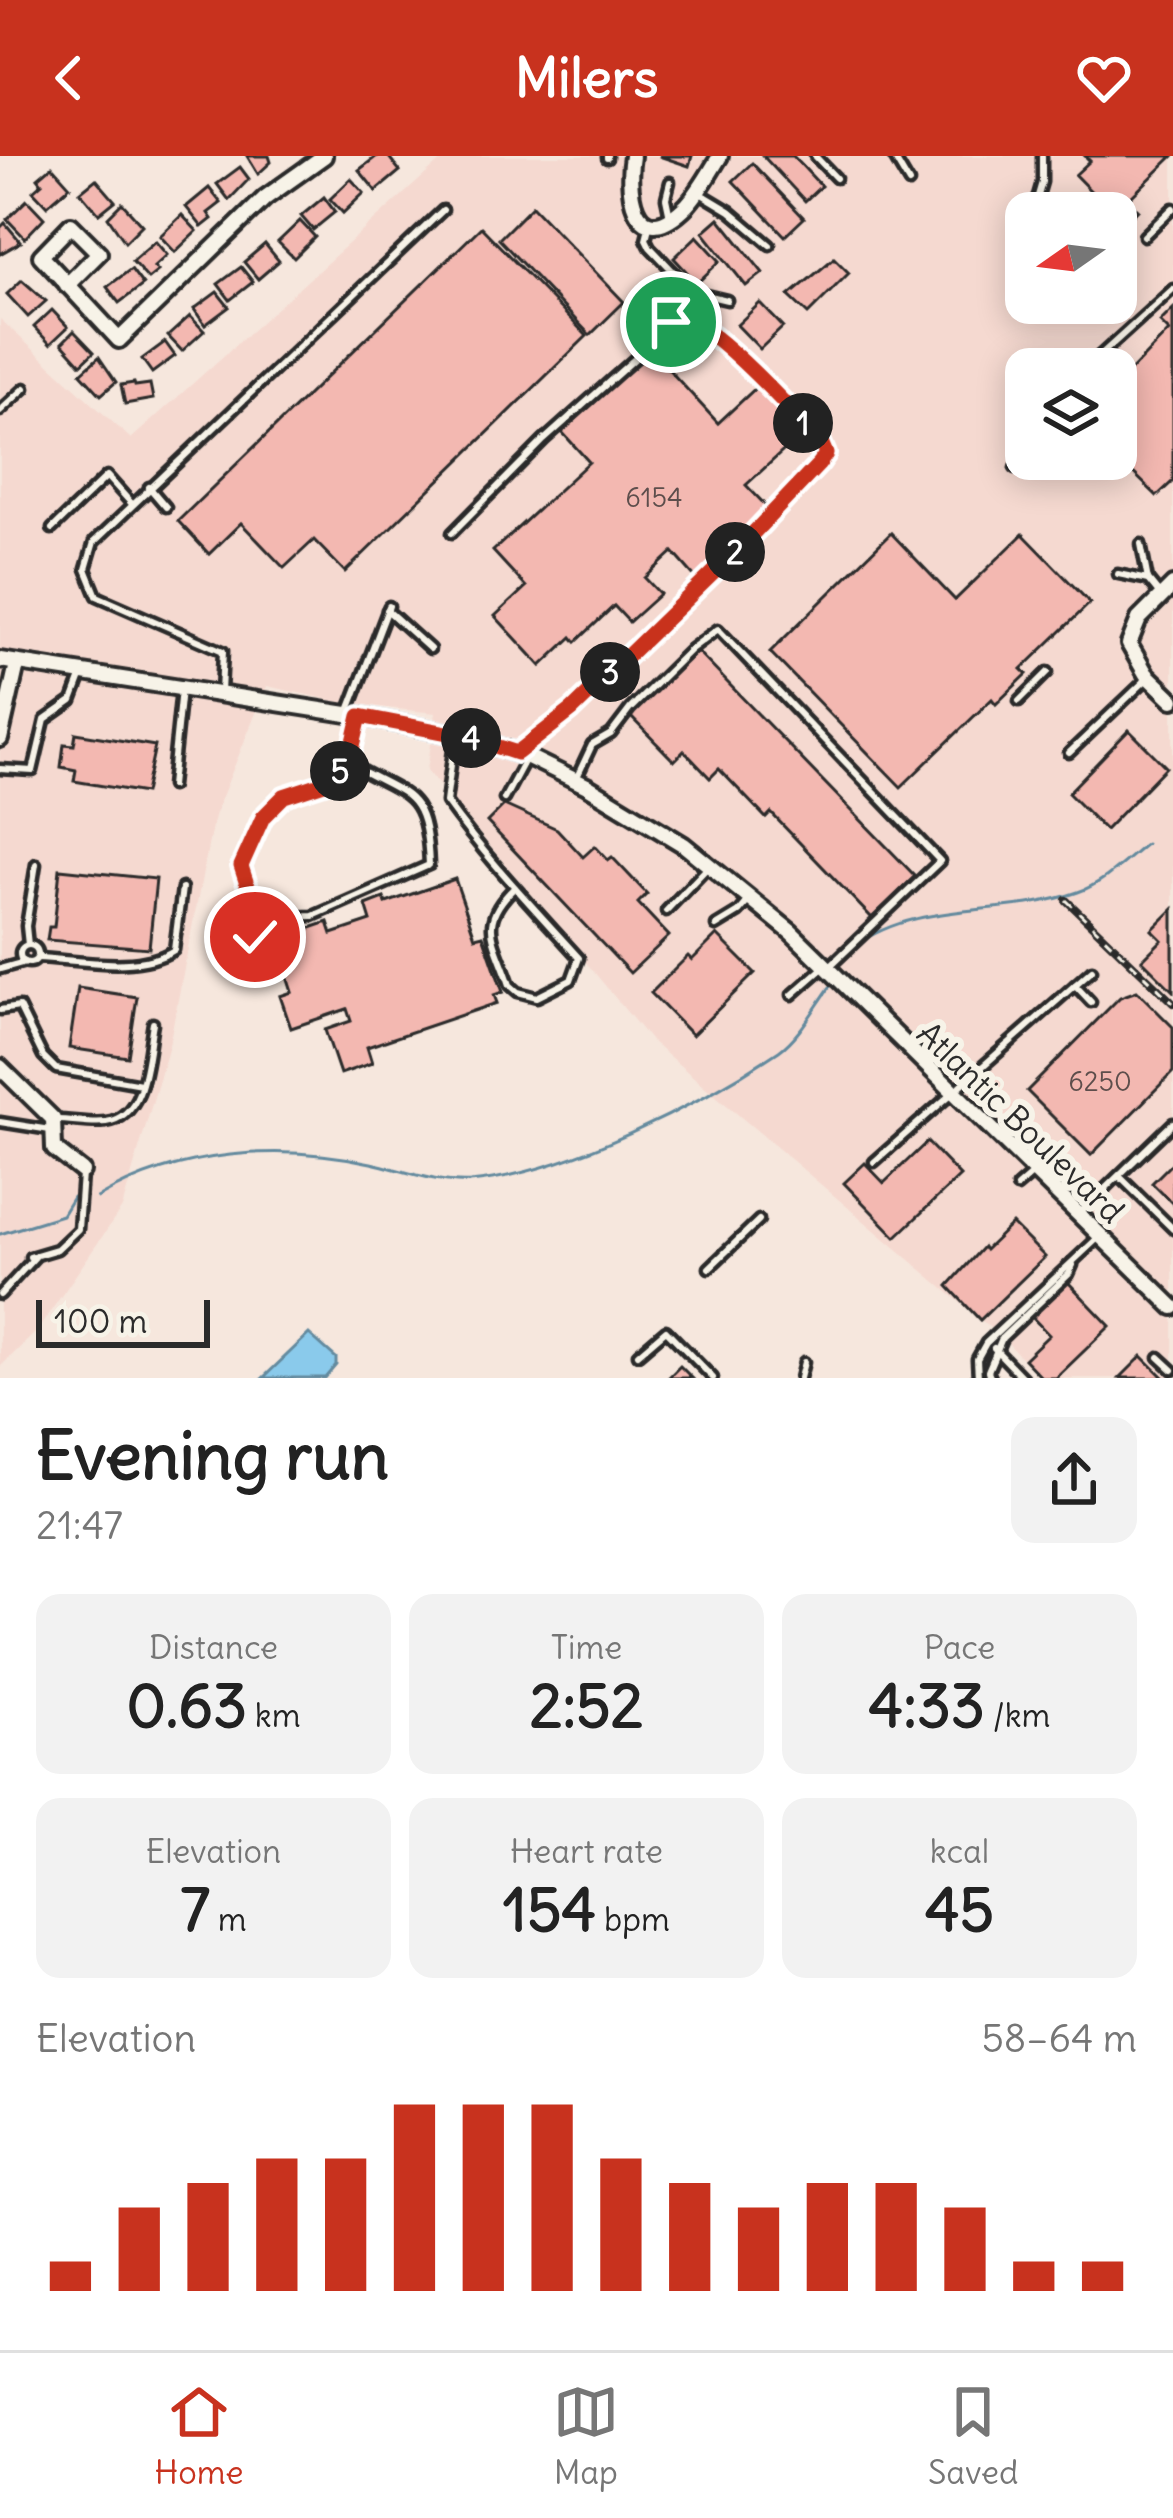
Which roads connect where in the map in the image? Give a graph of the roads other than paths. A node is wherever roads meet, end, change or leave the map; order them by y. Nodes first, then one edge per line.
1 (324, 156) edge
2 (632, 156) edge
3 (720, 156) edge
4 (814, 156) edge
5 (892, 156) edge
6 (1042, 156) edge
7 (836, 178) dead end
8 (670, 182) dead end
9 (909, 182) dead end
10 (697, 191) junction
11 (1039, 192) edge
12 (1173, 208) edge
13 (443, 210) dead end
14 (670, 217) junction
15 (650, 224) junction
16 (1144, 236) dead end
17 (770, 245) dead end
18 (68, 286) dead end
19 (1173, 289) edge
20 (727, 300) dead end
21 (1108, 348) edge
22 (25, 388) dead end
23 (0, 411) edge
24 (149, 487) junction
25 (132, 504) junction
26 (166, 508) dead end
27 (52, 529) dead end
28 (452, 533) dead end
29 (1141, 544) dead end
30 (1118, 574) dead end
31 (1148, 580) junction
32 (1167, 591) edge
33 (430, 649) dead end
34 (0, 660) edge
35 (16, 664) junction
36 (1048, 671) dead end
37 (82, 672) junction
38 (1149, 677) junction
39 (182, 689) junction
40 (221, 695) junction
41 (1173, 700) edge
42 (1019, 701) dead end
43 (353, 716) junction
44 (455, 735) junction
45 (0, 739) edge
46 (1070, 753) dead end
47 (522, 755) junction
48 (349, 763) junction
49 (0, 769) edge
50 (576, 781) junction
51 (171, 786) dead end
52 (504, 799) dead end
53 (36, 864) dead end
54 (710, 866) junction
55 (515, 887) junction
56 (182, 888) dead end
57 (750, 899) junction
58 (666, 911) dead end
59 (258, 918) junction
60 (716, 926) dead end
61 (255, 937) dead end
62 (28, 945) junction
63 (38, 958) junction
64 (25, 962) junction
65 (0, 969) edge
66 (827, 970) junction
67 (1092, 970) dead end
68 (1075, 985) junction
69 (792, 994) dead end
70 (1091, 1002) dead end
71 (0, 1010) edge
72 (153, 1023) dead end
73 (0, 1067) edge
74 (141, 1084) junction
75 (955, 1094) junction
76 (0, 1122) edge
77 (1173, 1123) edge
78 (54, 1125) junction
79 (874, 1162) dead end
80 (82, 1171) joint
81 (1034, 1172) junction
82 (1118, 1176) junction
83 (1017, 1187) dead end
84 (1078, 1215) junction
85 (759, 1220) dead end
86 (1173, 1229) edge
87 (1100, 1236) junction
88 (709, 1268) dead end
89 (0, 1295) edge
90 (1173, 1307) edge
91 (990, 1346) junction
92 (638, 1354) dead end
93 (1160, 1357) dead end
94 (803, 1362) dead end
95 (1173, 1370) edge
96 (713, 1378) edge
97 (800, 1378) edge
98 (977, 1378) edge
99 (991, 1378) edge
100 (1023, 1378) edge

1 - 18 street
2 - 15 street
3 - 10 street
4 - 7 lane
5 - 9 lane
6 - 11 lane
8 - 14 lane
10 - 14 street
10 - 17 lane
12 - 16 lane
13 - 24 lane
14 - 15 street
15 - 20 lane
19 - 21 lane
22 - 23 lane
24 - 25 lane
24 - 26 lane
25 - 27 lane
25 - 40 lane
28 - 47 lane
29 - 31 lane
30 - 31 lane
31 - 32 lane
32 - 38 street
33 - 43 lane
34 - 35 street, Atlantic Boulevard
35 - 37 street, Atlantic Boulevard
35 - 45 street
36 - 42 lane
37 - 39 street, Atlantic Boulevard
37 - 49 lane
38 - 41 street
38 - 46 lane
39 - 40 street, Atlantic Boulevard
39 - 51 lane
40 - 43 street, Atlantic Boulevard
43 - 44 street, Atlantic Boulevard
43 - 48 lane
44 - 47 street, Atlantic Boulevard
44 - 55 lane
47 - 50 street, Atlantic Boulevard
47 - 52 lane
48 - 59 lane
48 - 59 lane
50 - 54 street, Atlantic Boulevard
50 - 66 lane
53 - 62 lane
54 - 57 street, Atlantic Boulevard
54 - 58 lane
55 - 55 lane
56 - 63 lane
57 - 60 lane
57 - 66 street, Atlantic Boulevard
59 - 61 lane
62 - 63 lane
62 - 64 lane
63 - 64 lane
64 - 65 lane
66 - 69 lane
66 - 75 street, Atlantic Boulevard
67 - 68 lane
68 - 70 lane
68 - 75 lane
71 - 74 lane
72 - 74 lane
73 - 78 street
74 - 78 lane
75 - 79 lane
75 - 81 street, Atlantic Boulevard
76 - 78 lane
77 - 82 lane
78 - 80 street
80 - 89 lane
81 - 83 lane
81 - 84 street, Atlantic Boulevard
82 - 84 lane
82 - 86 lane
84 - 87 street, Atlantic Boulevard
85 - 88 lane
87 - 90 street, Atlantic Boulevard
87 - 91 lane
91 - 98 lane
91 - 99 lane
91 - 100 lane
92 - 96 lane
93 - 95 lane
94 - 97 lane

